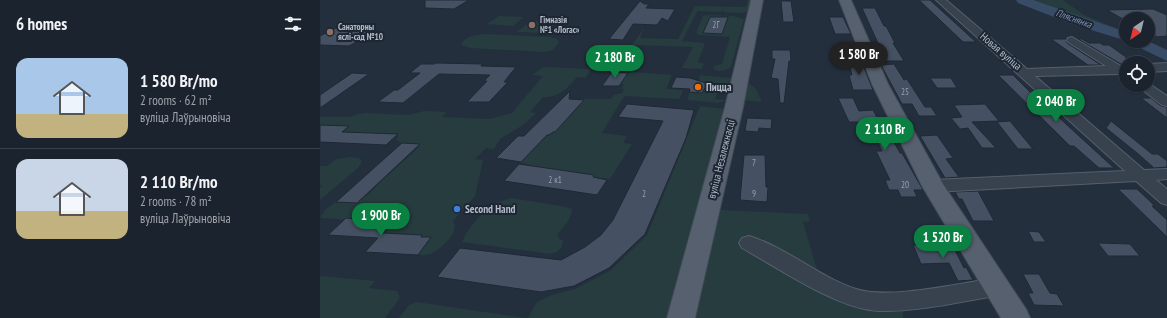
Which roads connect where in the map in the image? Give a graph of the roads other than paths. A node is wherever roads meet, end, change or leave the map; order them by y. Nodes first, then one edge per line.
1 (757, 0) edge
2 (845, 0) edge
3 (942, 0) edge
4 (1072, 40) dead end
5 (1167, 67) edge
6 (1119, 68) edge
7 (1155, 68) edge
8 (1119, 71) edge
9 (1026, 73) junction
10 (1152, 92) edge
11 (1167, 102) edge
12 (1167, 174) edge
13 (1140, 175) junction
14 (933, 186) junction
15 (1167, 199) edge
16 (749, 243) dead end
17 (996, 287) junction
18 (681, 318) edge
19 (1016, 318) edge

1 - 18 main road, вуліца Незалежнасці
2 - 14 main road
3 - 9 street, Новая вуліца
4 - 6 street
5 - 7 street
8 - 9 street
9 - 13 street, Новая вуліца
10 - 11 street
12 - 13 street
13 - 14 street
13 - 15 street, Новая вуліца
14 - 17 main road
16 - 17 street
17 - 19 main road

